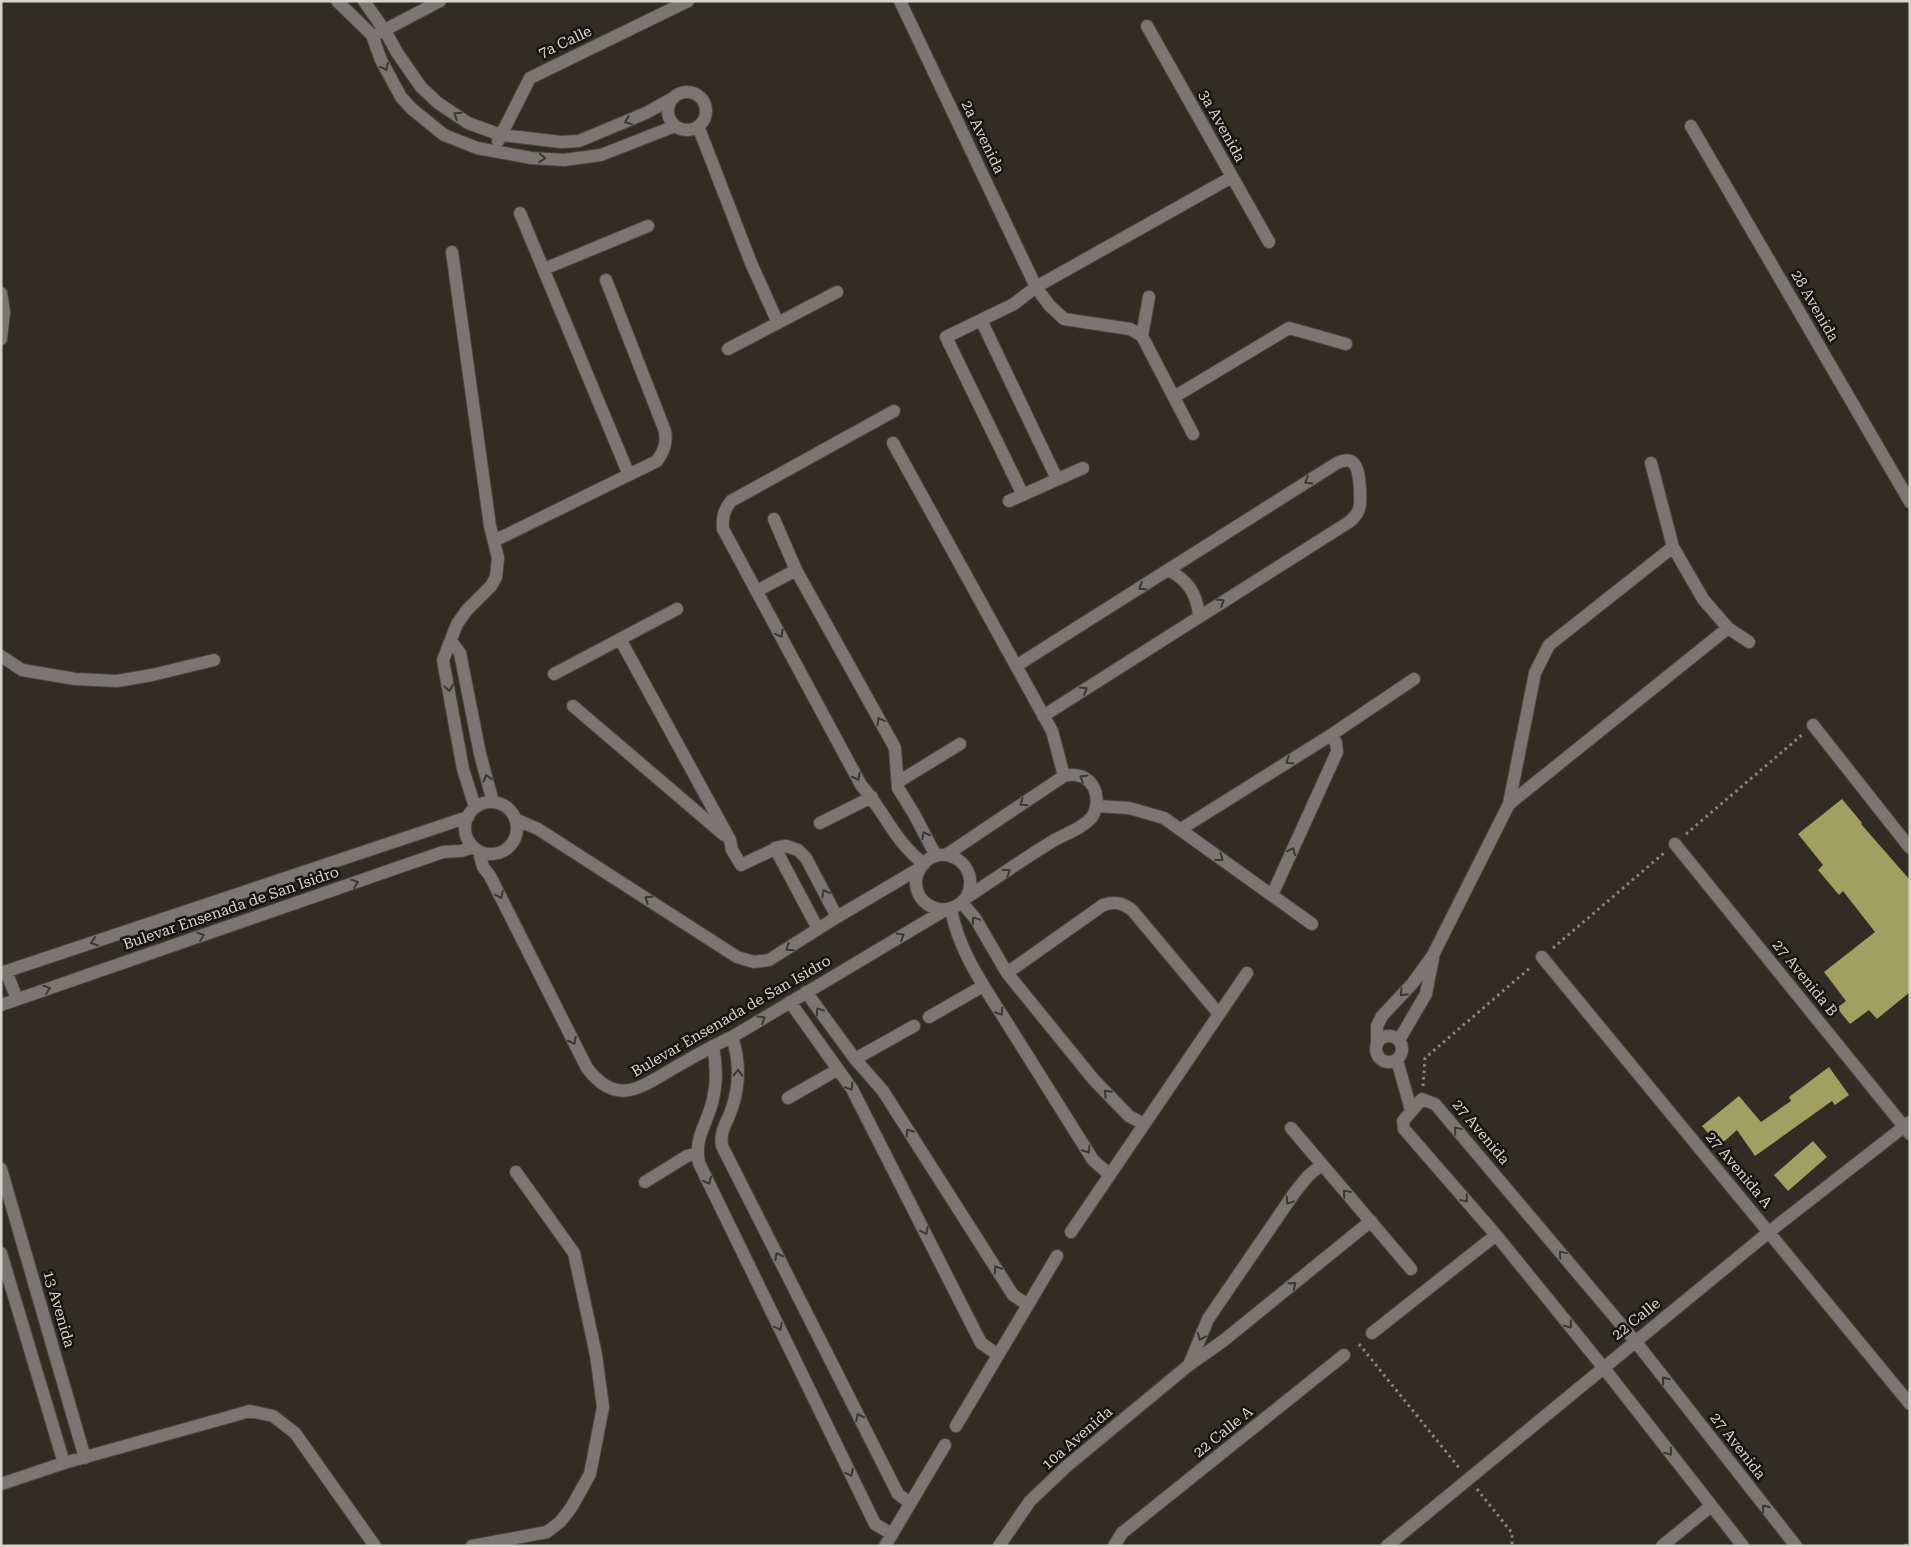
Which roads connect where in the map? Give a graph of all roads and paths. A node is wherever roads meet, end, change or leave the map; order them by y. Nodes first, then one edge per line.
1 (337, 1) edge
2 (364, 1) edge
3 (440, 1) edge
4 (688, 1) edge
5 (900, 1) edge
6 (1147, 26) dead end
7 (385, 31) junction
8 (372, 36) junction
9 (671, 99) junction
10 (675, 126) junction
11 (698, 126) junction
12 (1692, 126) dead end
13 (501, 135) junction
14 (494, 151) junction
15 (1232, 177) junction
16 (520, 213) dead end
17 (648, 226) dead end
18 (1269, 242) dead end
19 (452, 252) dead end
20 (544, 269) junction
21 (606, 280) dead end
22 (1036, 287) junction
23 (837, 292) dead end
24 (1, 294) edge
25 (1149, 297) dead end
26 (981, 320) junction
27 (778, 323) junction
28 (1142, 336) junction
29 (1, 339) edge
30 (1346, 344) dead end
31 (728, 349) dead end
32 (1174, 397) junction
33 (894, 411) dead end
34 (1193, 434) dead end
35 (893, 443) dead end
36 (1651, 463) dead end
37 (1083, 468) dead end
38 (629, 474) junction
39 (1057, 479) junction
40 (1023, 495) junction
41 (1009, 502) dead end
42 (1910, 502) edge
43 (774, 519) dead end
44 (494, 541) junction
45 (1673, 547) junction
46 (796, 570) junction
47 (1168, 570) junction
48 (757, 591) junction
49 (677, 609) dead end
50 (1199, 616) junction
51 (1728, 628) junction
52 (620, 639) junction
53 (451, 641) junction
54 (1749, 642) dead end
55 (1, 656) edge
56 (214, 660) dead end
57 (1016, 666) junction
58 (554, 674) dead end
59 (1414, 679) dead end
60 (573, 706) dead end
61 (1043, 716) junction
62 (1813, 725) joint
63 (1331, 735) junction
64 (960, 744) dead end
65 (1064, 776) junction
66 (898, 782) junction
67 (872, 796) junction
68 (493, 802) junction
69 (1510, 804) junction
70 (1096, 806) junction
71 (471, 812) junction
72 (517, 820) junction
73 (820, 823) dead end
74 (1181, 829) junction
75 (730, 840) junction
76 (1675, 844) junction
77 (775, 848) junction
78 (1910, 848) edge
79 (476, 849) junction
80 (941, 856) junction
81 (922, 866) junction
82 (1272, 895) junction
83 (956, 905) junction
84 (837, 916) junction
85 (1312, 924) dead end
86 (818, 929) junction
87 (1434, 956) junction
88 (1542, 957) junction
89 (4, 972) edge
90 (1006, 973) junction
91 (1247, 973) dead end
92 (983, 986) junction
93 (806, 992) junction
94 (17, 999) junction
95 (790, 1002) junction
96 (1, 1004) edge
97 (1220, 1014) junction
98 (929, 1017) dead end
99 (914, 1026) dead end
100 (732, 1037) junction
101 (1399, 1040) junction
102 (1377, 1044) junction
103 (713, 1046) junction
104 (855, 1060) junction
105 (1397, 1060) junction
106 (837, 1070) junction
107 (788, 1098) dead end
108 (1422, 1100) junction
109 (1411, 1110) junction
110 (1144, 1124) junction
111 (1908, 1127) edge
112 (1291, 1128) dead end
113 (698, 1154) junction
114 (1321, 1165) junction
115 (1, 1169) edge
116 (516, 1172) dead end
117 (1110, 1175) junction
118 (645, 1182) dead end
119 (1371, 1221) junction
120 (1071, 1232) dead end
121 (1770, 1232) junction
122 (1496, 1235) junction
123 (1, 1253) edge
124 (1057, 1256) dead end
125 (1411, 1269) dead end
126 (1028, 1304) junction
127 (1372, 1333) joint
128 (1635, 1341) junction
129 (1359, 1344) junction
130 (998, 1355) junction
131 (1344, 1356) joint
132 (1188, 1365) junction
133 (1603, 1367) junction
134 (1910, 1404) edge
135 (956, 1426) dead end
136 (945, 1445) dead end
137 (85, 1458) junction
138 (64, 1463) junction
139 (1468, 1479) junction
140 (1, 1484) edge
141 (910, 1503) junction
142 (1711, 1506) junction
143 (892, 1534) junction
144 (1910, 1542) edge
145 (1002, 1544) edge
146 (375, 1546) edge
147 (472, 1546) edge
148 (885, 1546) edge
149 (1114, 1546) edge
150 (1387, 1546) edge
151 (1512, 1546) edge
152 (1662, 1546) edge
153 (1743, 1546) edge
154 (1796, 1546) edge
155 (1905, 1546) edge

1 - 8 street
2 - 7 street
3 - 7 street
4 - 13 street, 7a Calle
5 - 22 street, 2a Avenida
6 - 15 street, 3a Avenida
7 - 8 street
13 -> 7 street
8 -> 14 street
9 - 10 street
9 - 11 street
9 -> 13 street
10 - 11 street
14 -> 10 street
11 - 27 street
12 - 42 street, 28 Avenida
13 - 14 street, 7a Calle
15 - 18 street, 3a Avenida
15 - 22 street
16 - 20 street
17 - 20 street
19 - 44 street
20 - 38 street
21 - 38 street
22 - 26 street
22 - 28 street, 2a Avenida
23 - 27 street
24 - 29 street
25 - 28 street
26 - 39 street
26 - 40 street
27 - 31 street
28 - 32 street
30 - 32 street
32 - 34 street
33 - 48 street
35 - 57 street
36 - 45 street
37 - 39 street
38 - 44 street
39 - 40 street
40 - 41 street
43 - 46 street
44 - 53 street
45 - 51 street
45 - 69 street
46 - 48 street
66 -> 46 street
47 - 50 street
50 -> 47 street
47 -> 57 street
48 -> 67 street
49 - 52 street
61 -> 50 street
51 - 54 street
51 - 69 street
52 - 58 street
52 - 75 street
68 -> 53 street
53 -> 71 street
55 - 56 street
57 - 61 street
59 - 63 street
60 - 75 street
61 - 65 street
62 - 76 path
62 - 78 street
63 -> 74 street
82 -> 63 street
64 - 66 street
70 -> 65 street
65 -> 80 street, Bulevar Ensenada de San Isidro
80 -> 66 street
67 - 73 street
67 - 81 street
68 - 71 street
68 - 72 street
69 - 87 street
70 - 74 street
83 -> 70 street, Bulevar Ensenada de San Isidro
71 - 79 street
71 -> 89 street, Bulevar Ensenada de San Isidro
72 - 79 street
86 -> 72 street, Bulevar Ensenada de San Isidro
74 -> 82 street
75 - 77 street
76 - 88 path
76 - 111 street, 27 Avenida B
84 -> 77 street
77 - 86 street
94 -> 79 street, Bulevar Ensenada de San Isidro
79 -> 103 street, Bulevar Ensenada de San Isidro
80 - 81 street, Bulevar Ensenada de San Isidro
80 - 83 street
81 - 83 street
81 - 84 street, Bulevar Ensenada de San Isidro
82 - 85 street
90 -> 83 street
83 - 92 street
93 -> 83 street, Bulevar Ensenada de San Isidro
84 - 86 street, Bulevar Ensenada de San Isidro
87 - 101 street
87 -> 102 street
88 - 108 path
88 - 121 street, 27 Avenida A
89 - 94 street
90 - 97 street
110 -> 90 street
91 - 97 street
92 - 98 street
92 -> 117 street
93 - 95 street, Bulevar Ensenada de San Isidro
104 -> 93 street
94 - 96 street, Bulevar Ensenada de San Isidro
100 -> 95 street, Bulevar Ensenada de San Isidro
95 - 106 street
97 - 110 street
99 - 104 street
100 - 103 street, Bulevar Ensenada de San Isidro
141 -> 100 street
101 - 102 street
101 - 105 street
102 - 105 street
103 - 113 street
126 -> 104 street
105 - 109 street
106 - 107 street
106 -> 130 street
108 - 109 street
128 -> 108 street, 27 Avenida
109 -> 122 street
110 - 117 street
111 - 121 street, 22 Calle
112 - 114 street
113 - 118 street
113 -> 143 street
119 -> 114 street
114 -> 132 street, 10a Avenida
115 - 137 street, 13 Avenida
116 - 147 street
117 - 120 street
119 - 125 street
132 -> 119 street, 10a Avenida
121 - 128 street, 22 Calle
121 - 134 street, 27 Avenida A
122 - 127 street
122 -> 133 street
123 - 138 street
124 - 126 street
126 - 130 street
127 - 129 path
128 - 133 street, 22 Calle
154 -> 128 street, 27 Avenida
129 - 131 path
129 - 139 path
130 - 135 street
131 - 149 street, 22 Calle A
132 - 145 street, 10a Avenida
133 - 139 street, 22 Calle
133 -> 142 street
136 - 141 street
137 - 138 street
137 - 146 street
138 - 140 street
139 - 150 street, 22 Calle
139 - 151 path
141 - 143 street
142 - 152 street
142 - 153 street
143 - 148 street
144 - 155 path

